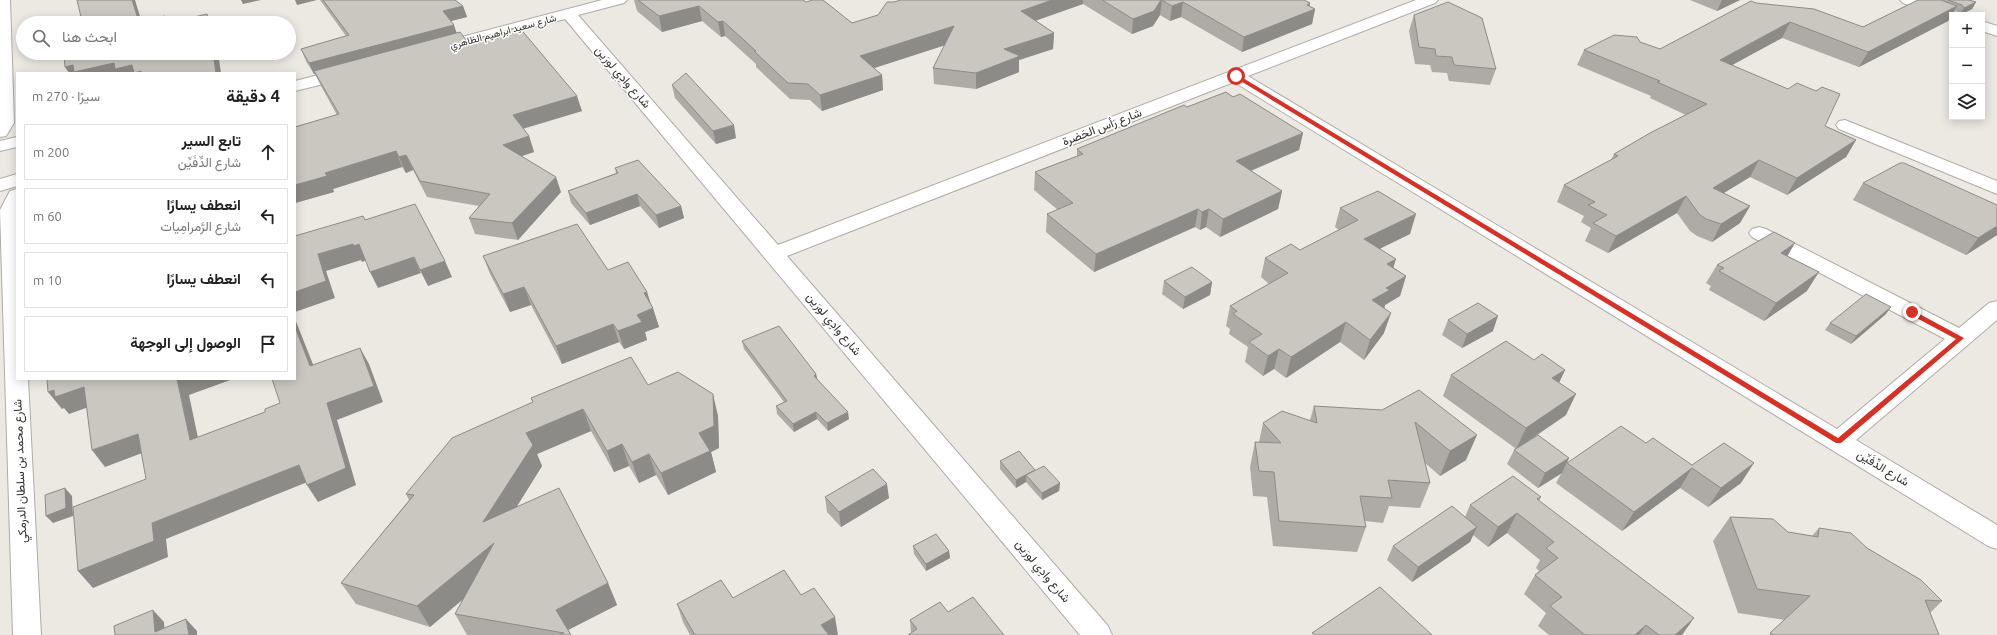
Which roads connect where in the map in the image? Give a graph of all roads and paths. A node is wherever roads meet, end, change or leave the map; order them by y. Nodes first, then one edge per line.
1 (2, 0) edge
2 (619, 0) edge
3 (1908, 0) edge
4 (1420, 1) edge
5 (568, 13) junction
6 (1949, 15) edge
7 (1985, 27) edge
8 (1997, 32) edge
9 (424, 52) edge
10 (363, 68) edge
11 (1236, 76) junction
12 (296, 86) edge
13 (1845, 125) dead end
14 (7, 128) edge
15 (16, 142) edge
16 (0, 146) edge
17 (16, 180) edge
18 (0, 185) edge
19 (1997, 188) edge
20 (9, 202) edge
21 (1759, 233) dead end
22 (774, 254) junction
23 (1997, 308) edge
24 (1961, 338) junction
25 (16, 370) edge
26 (16, 380) edge
27 (1839, 441) junction
28 (1997, 538) edge
29 (27, 635) edge
30 (1098, 635) edge

1 - 14 street
2 - 5 street, شارع سعيد ابراهيم الظاهري
3 - 6 street
4 - 11 street, شارع رَأس الحَضرة
5 - 9 street, شارع سعيد ابراهيم الظاهري
5 - 22 street, شارع وادِي لورَين
7 - 8 street
10 - 12 street
11 - 22 street, شارع رَأس الحَضرة
11 - 27 street, شارع الدِّفَيِّن
13 - 19 street
15 - 16 street
17 - 18 street
20 - 25 street, شارع محمد بن سلطان الدرمكي
21 - 24 street
22 - 30 street, شارع وادِي لورَين
23 - 24 street
24 - 27 street
26 - 29 street, شارع محمد بن سلطان الدرمكي
27 - 28 street, شارع الدِّفَيِّن

